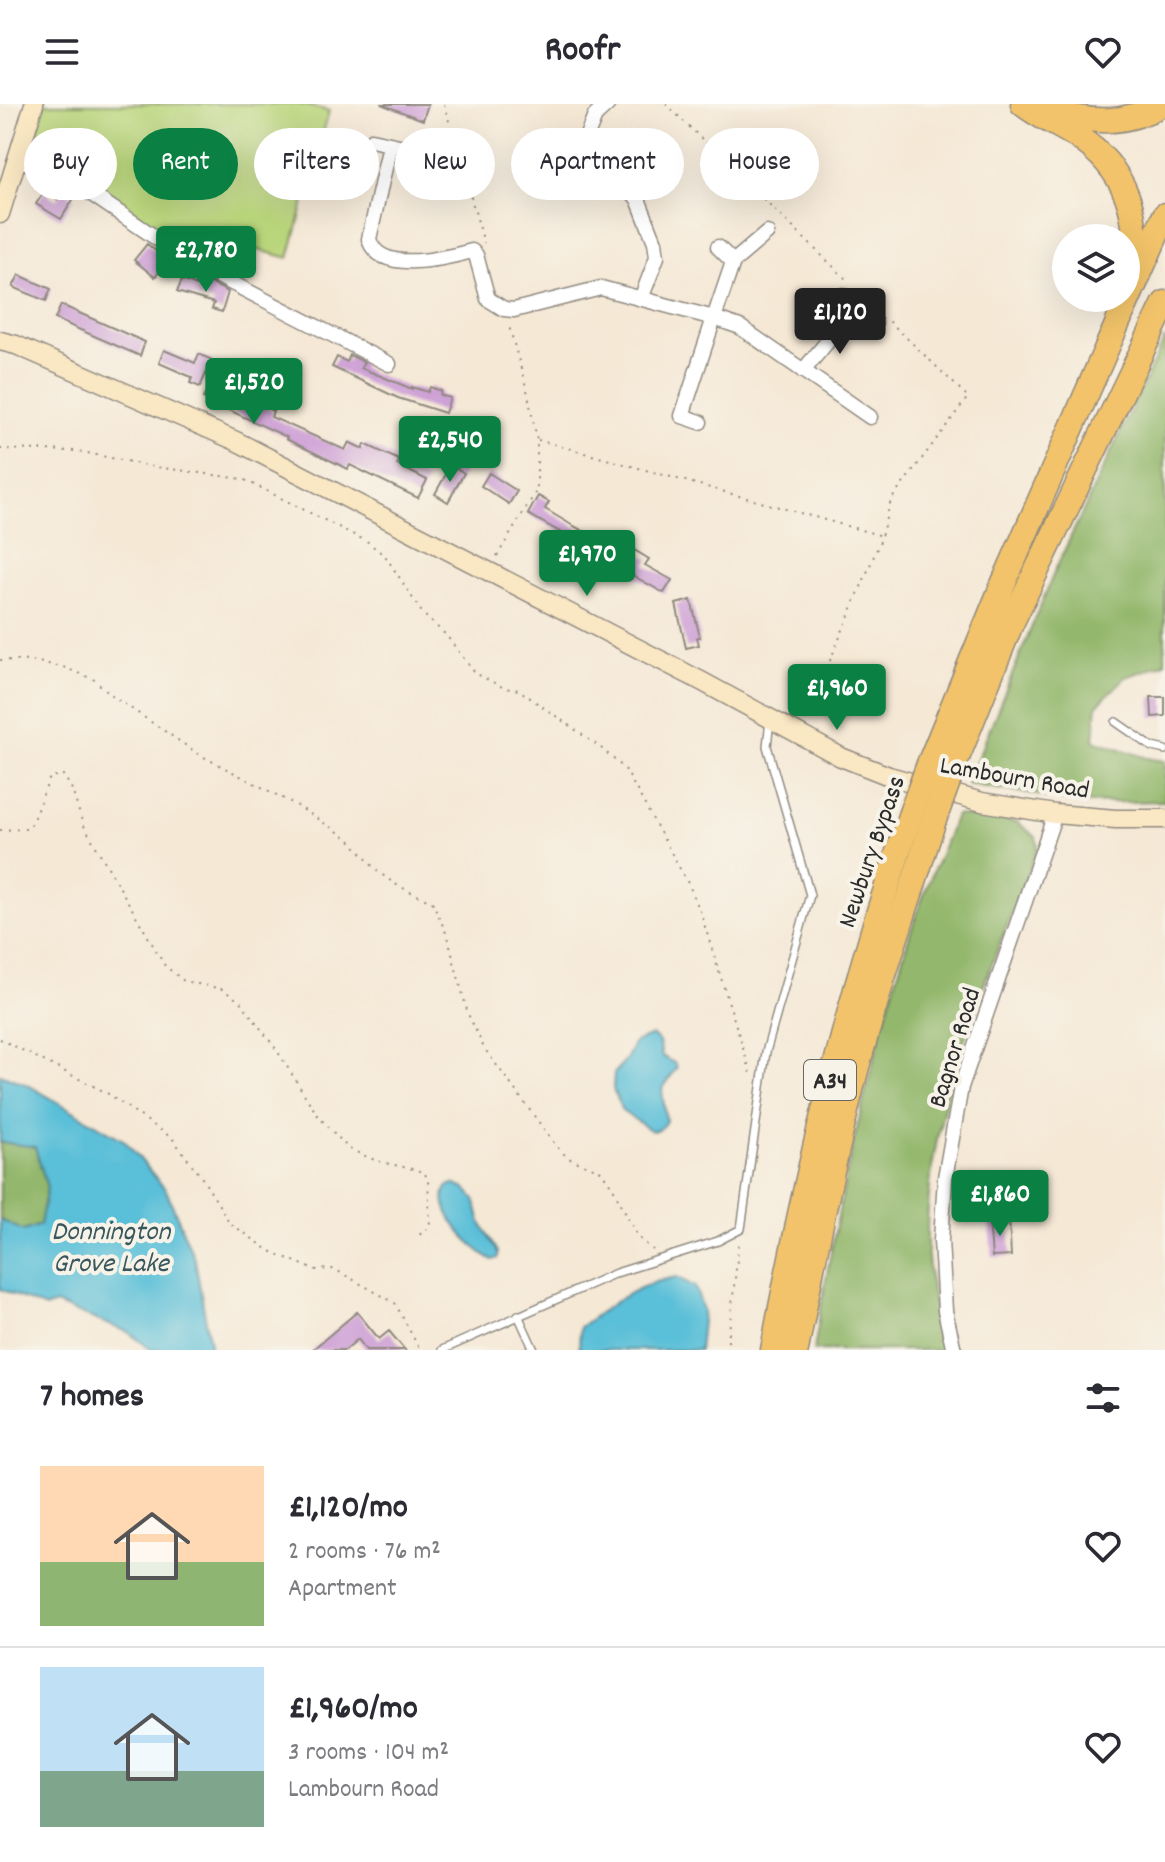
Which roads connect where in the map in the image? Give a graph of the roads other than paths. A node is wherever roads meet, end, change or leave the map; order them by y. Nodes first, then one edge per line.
1 (34, 104) edge
2 (608, 104) edge
3 (1023, 104) edge
4 (1040, 104) edge
5 (1162, 104) edge
6 (379, 142) edge
7 (390, 145) junction
8 (395, 146) edge
9 (19, 159) junction
10 (4, 183) edge
11 (0, 214) edge
12 (1165, 215) edge
13 (1133, 224) edge
14 (767, 233) dead end
15 (718, 247) dead end
16 (733, 262) junction
17 (843, 295) dead end
18 (641, 299) junction
19 (1165, 303) edge
20 (856, 307) junction
21 (1117, 312) edge
22 (714, 318) junction
23 (875, 323) dead end
24 (0, 341) edge
25 (1107, 350) junction
26 (389, 364) dead end
27 (803, 371) junction
28 (870, 417) dead end
29 (700, 422) dead end
30 (770, 721) junction
31 (1116, 722) dead end
32 (1165, 750) edge
33 (941, 766) junction
34 (1055, 814) junction
35 (922, 819) junction
36 (1165, 819) edge
37 (518, 1315) junction
38 (442, 1350) edge
39 (534, 1350) edge
40 (773, 1350) edge
41 (796, 1350) edge
42 (954, 1350) edge

1 - 9 street
2 - 18 street
3 - 13 highway
4 - 5 highway
6 - 7 street
7 - 8 street
7 - 18 street
9 - 10 street
9 - 26 street
10 - 11 street
12 - 25 highway, Newbury Bypass / A34
14 - 16 street
15 - 16 street
16 - 22 street
17 - 20 street
18 - 22 street
19 - 33 highway, Newbury Bypass / A34
20 - 23 street
20 - 27 street
21 - 25 highway
22 - 27 street
22 - 29 street
24 - 30 street, Lambourn Road
25 - 33 highway, Newbury Bypass / A34
27 - 28 street
30 - 34 street, Lambourn Road
30 - 37 lane
31 - 32 lane
33 - 35 highway, Newbury Bypass / A34, bridge
34 - 36 street, Lambourn Road
34 - 42 street, Bagnor Road
35 - 40 highway, Newbury Bypass / A34
35 - 41 highway, Newbury Bypass / A34
37 - 38 lane
37 - 39 lane

